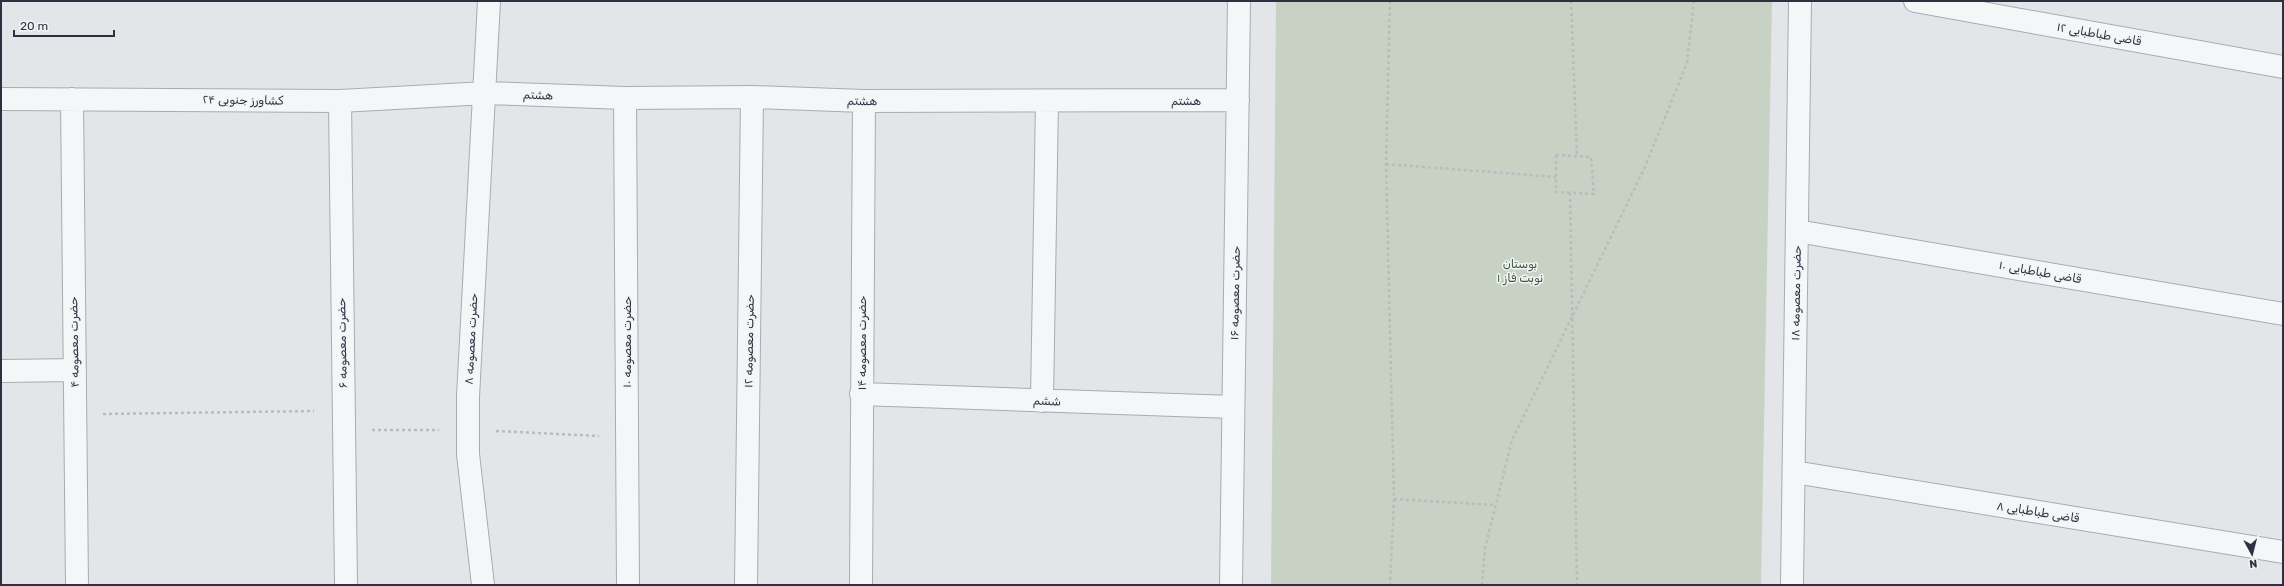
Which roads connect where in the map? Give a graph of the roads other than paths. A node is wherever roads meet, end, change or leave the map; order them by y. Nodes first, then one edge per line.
1 (489, 1) edge
2 (1239, 1) edge
3 (1800, 1) edge
4 (1915, 1) edge
5 (2283, 67) edge
6 (486, 93) junction
7 (752, 97) junction
8 (625, 98) junction
9 (1, 99) edge
10 (72, 99) junction
11 (1238, 100) junction
12 (340, 101) junction
13 (864, 101) junction
14 (1047, 101) junction
15 (1797, 231) junction
16 (2283, 314) edge
17 (75, 370) junction
18 (1, 371) edge
19 (861, 394) junction
20 (1042, 401) junction
21 (1233, 407) junction
22 (1794, 472) junction
23 (2283, 552) edge
24 (77, 585) edge
25 (346, 585) edge
26 (482, 585) edge
27 (628, 585) edge
28 (746, 585) edge
29 (861, 585) edge
30 (1231, 585) edge
31 (1792, 585) edge

1 - 6 street, حضرت معصومه ۸
2 - 11 street, حضرت معصومه ۱۶
3 - 15 street, حضرت معصومه ۱۸
4 - 5 street, قاضی طباطبایی ۱۲
6 - 8 street, هشتم
6 - 12 street, کشاورز جنوبی ۲۴
6 - 26 street, حضرت معصومه ۸
7 - 8 street, هشتم
7 - 13 street, هشتم
7 - 28 street, حضرت معصومه ۱۲
8 - 27 street, حضرت معصومه ۱۰
9 - 10 street, کشاورز جنوبی ۲۴
10 - 12 street, کشاورز جنوبی ۲۴
10 - 17 street, حضرت معصومه ۴
11 - 14 street, هشتم
11 - 21 street, حضرت معصومه ۱۶
12 - 25 street, حضرت معصومه ۶
13 - 14 street, هشتم
13 - 19 street, حضرت معصومه ۱۴
14 - 20 street
15 - 16 street, قاضی طباطبایی ۱۰
15 - 22 street, حضرت معصومه ۱۸
17 - 18 street
17 - 24 street, حضرت معصومه ۴
19 - 20 street, ششم
19 - 29 street, حضرت معصومه ۱۴
20 - 21 street, ششم
21 - 30 street, حضرت معصومه ۱۶
22 - 23 street, قاضی طباطبایی ۸
22 - 31 street, حضرت معصومه ۱۸

